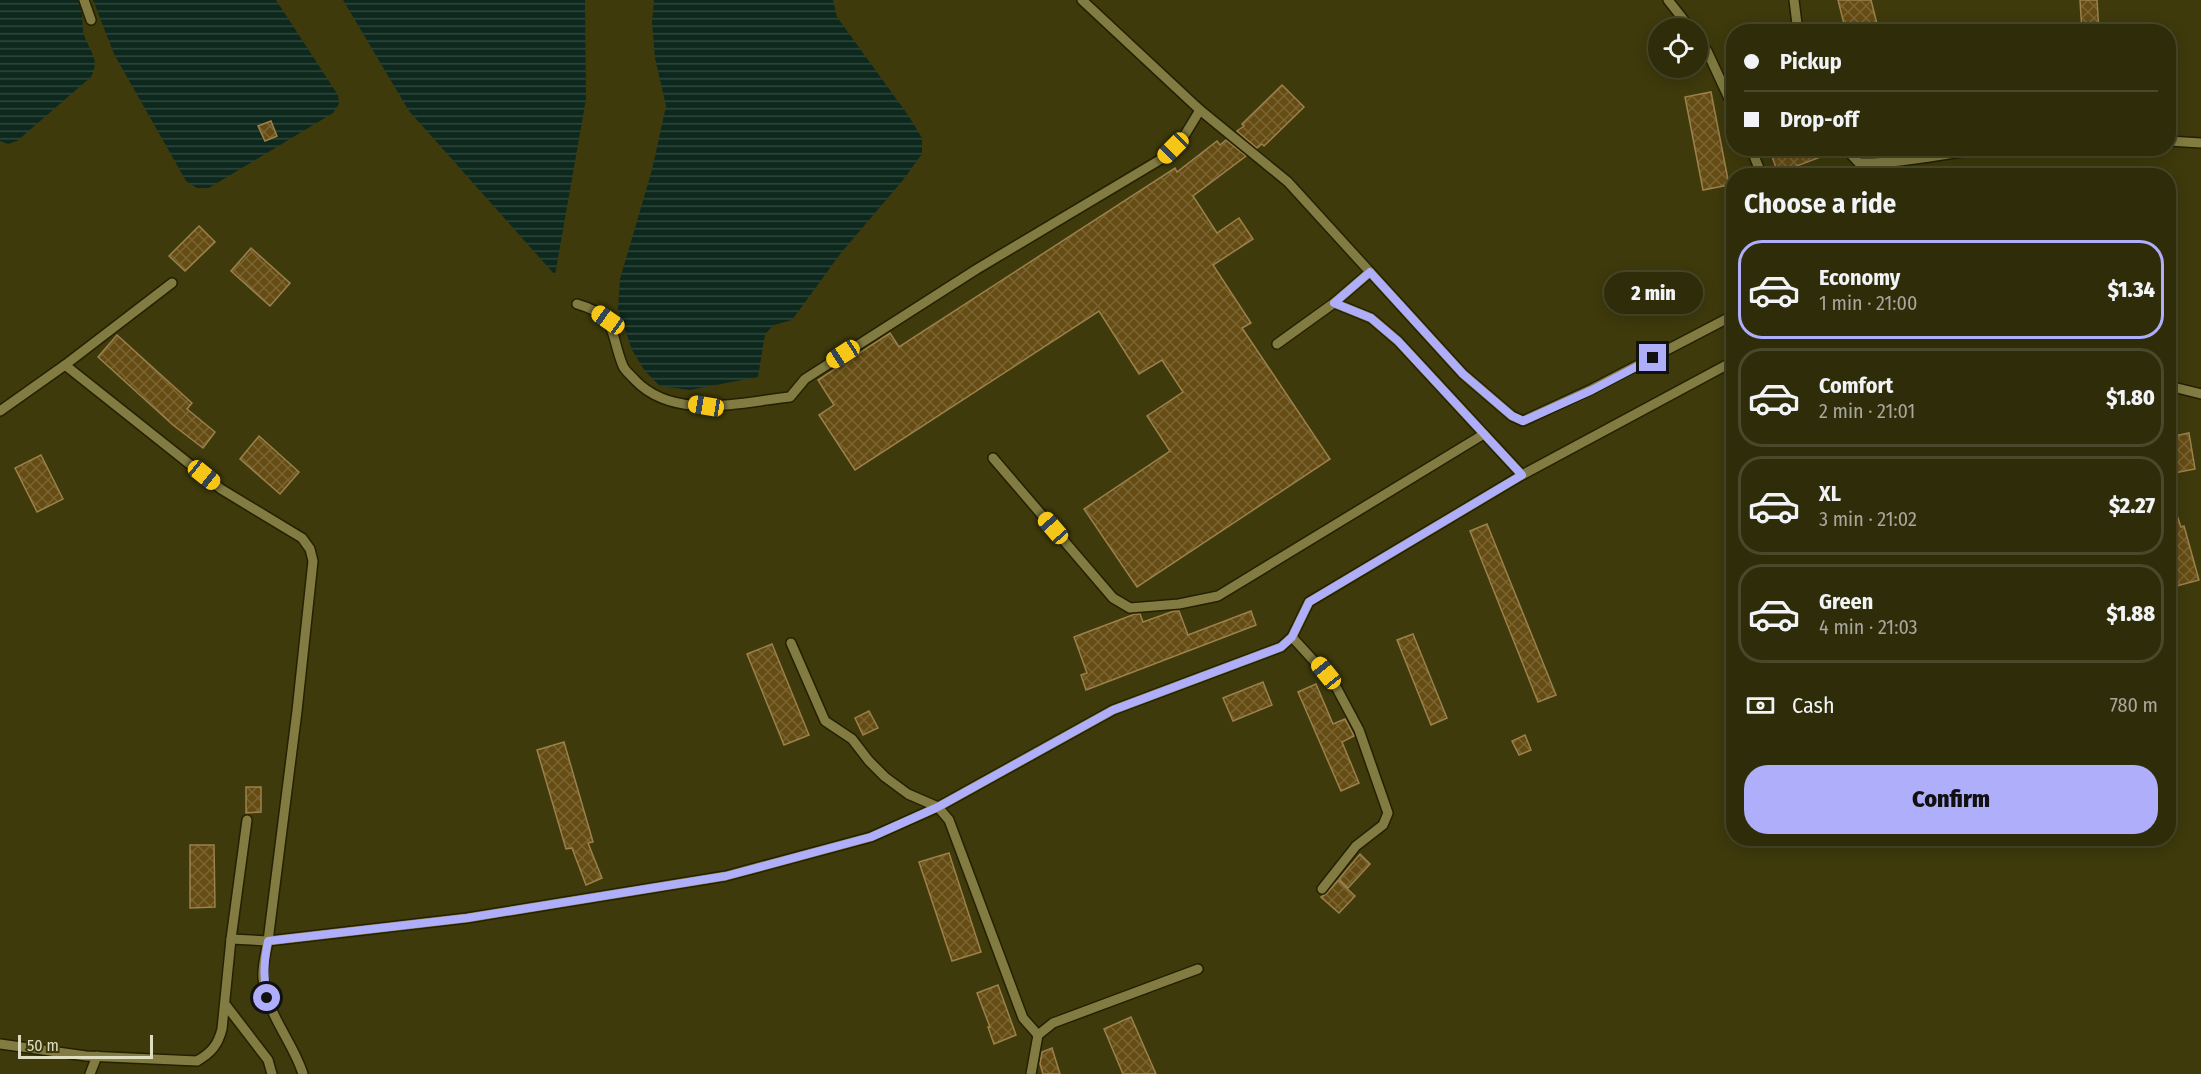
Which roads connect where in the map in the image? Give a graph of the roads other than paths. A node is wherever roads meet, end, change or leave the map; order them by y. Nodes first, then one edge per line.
1 (84, 0) edge
2 (1082, 0) edge
3 (1668, 0) edge
4 (1794, 0) edge
5 (1682, 18) edge
6 (92, 20) dead end
7 (1797, 24) edge
8 (1708, 53) edge
9 (1726, 92) edge
10 (1200, 110) junction
11 (2176, 141) edge
12 (2201, 143) edge
13 (1852, 156) edge
14 (1932, 156) edge
15 (1370, 272) junction
16 (172, 283) dead end
17 (1334, 303) junction
18 (577, 304) dead end
19 (1726, 319) edge
20 (1277, 344) dead end
21 (65, 365) junction
22 (1726, 365) edge
23 (2176, 388) edge
24 (2201, 394) edge
25 (0, 411) edge
26 (1484, 434) junction
27 (993, 458) dead end
28 (1522, 475) junction
29 (1292, 637) junction
30 (791, 643) dead end
31 (938, 807) junction
32 (247, 820) dead end
33 (1322, 889) dead end
34 (231, 939) junction
35 (268, 941) junction
36 (1198, 969) dead end
37 (225, 1004) junction
38 (1038, 1035) junction
39 (0, 1044) edge
40 (97, 1056) junction
41 (90, 1074) edge
42 (272, 1074) edge
43 (303, 1074) edge
44 (1031, 1074) edge

1 - 6 lane
2 - 10 lane
3 - 5 lane
4 - 7 lane
8 - 9 lane
10 - 15 lane
10 - 18 lane
11 - 12 lane
13 - 14 lane
15 - 17 lane
15 - 19 lane
16 - 21 lane
17 - 20 lane
17 - 26 lane
21 - 25 lane
21 - 35 lane
22 - 28 lane
23 - 24 lane
26 - 27 lane
26 - 28 lane
28 - 29 lane
29 - 31 lane
29 - 33 lane
30 - 31 lane
31 - 35 lane
31 - 38 lane
32 - 34 lane
34 - 35 lane
34 - 37 lane
35 - 43 lane
36 - 38 lane
37 - 40 lane
37 - 42 lane
38 - 44 lane
39 - 40 lane
40 - 41 lane

